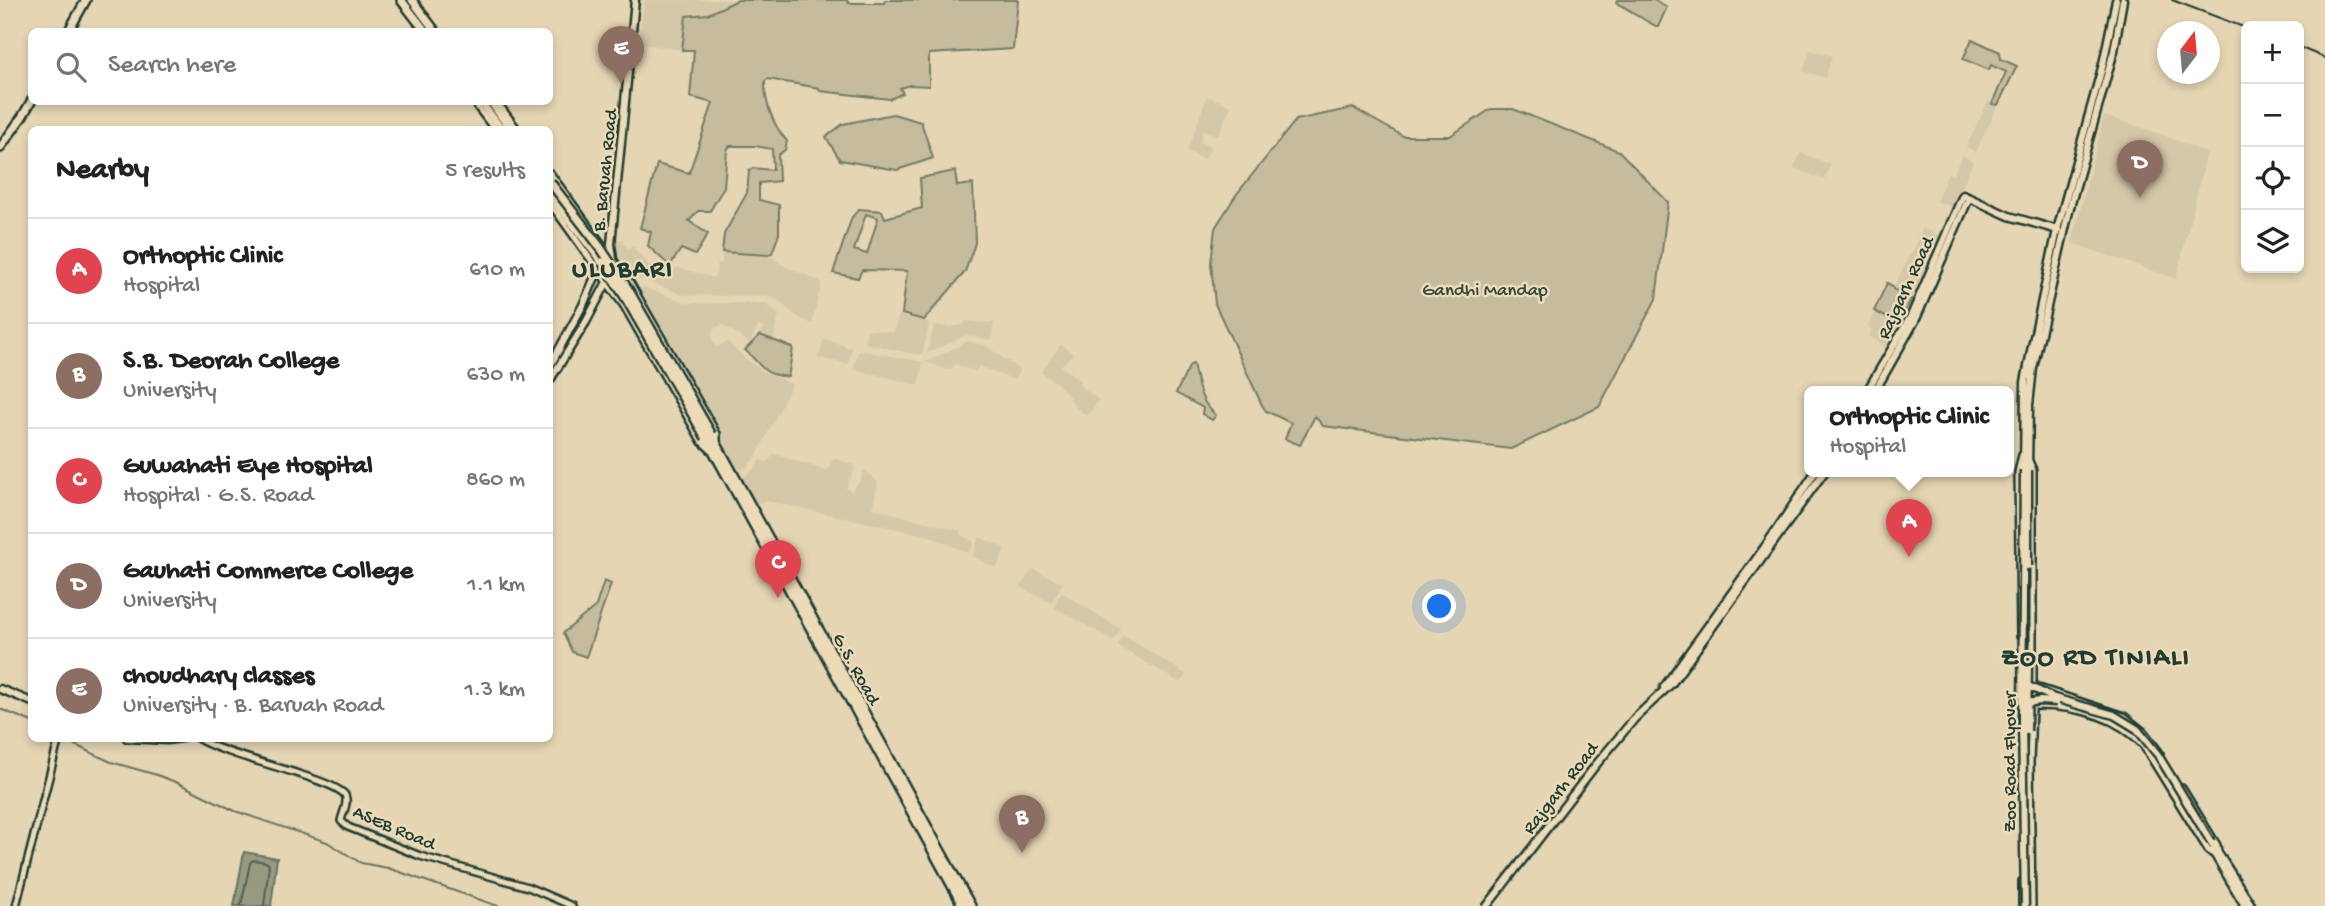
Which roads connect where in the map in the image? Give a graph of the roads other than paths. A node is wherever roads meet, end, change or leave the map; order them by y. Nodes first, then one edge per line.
1 (86, 0) edge
2 (401, 0) edge
3 (412, 0) edge
4 (635, 0) edge
5 (2116, 0) edge
6 (2123, 0) edge
7 (70, 28) edge
8 (423, 28) edge
9 (433, 28) edge
10 (29, 105) edge
11 (479, 105) edge
12 (482, 105) edge
13 (493, 105) edge
14 (499, 105) edge
15 (492, 126) edge
16 (499, 126) edge
17 (508, 126) edge
18 (515, 126) edge
19 (0, 148) edge
20 (2081, 153) junction
21 (553, 177) edge
22 (553, 186) edge
23 (1966, 196) junction
24 (553, 198) edge
25 (553, 207) edge
26 (2060, 231) junction
27 (608, 247) junction
28 (613, 259) junction
29 (599, 270) junction
30 (607, 282) junction
31 (654, 323) junction
32 (639, 332) junction
33 (661, 333) junction
34 (646, 343) junction
35 (553, 361) edge
36 (553, 375) edge
37 (1870, 386) edge
38 (1878, 386) edge
39 (709, 437) junction
40 (715, 449) junction
41 (2024, 449) junction
42 (2028, 458) junction
43 (2026, 470) junction
44 (1812, 477) edge
45 (1821, 477) edge
46 (2027, 686) junction
47 (0, 689) edge
48 (1661, 691) junction
49 (28, 700) edge
50 (2026, 705) junction
51 (58, 742) edge
52 (205, 742) edge
53 (2210, 843) junction
54 (2217, 854) junction
55 (16, 906) edge
56 (572, 906) edge
57 (963, 906) edge
58 (971, 906) edge
59 (1487, 906) edge
60 (2027, 906) edge
61 (2245, 906) edge
62 (2252, 906) edge

1 - 7 main road
2 - 8 main road
3 - 9 main road
4 - 27 main road, B. Baruah Road
5 - 20 main road
6 - 20 main road
10 - 19 main road
11 - 15 street
12 - 16 main road
13 - 17 main road
14 - 18 street
20 - 26 main road
21 - 27 street
22 - 39 main road, bridge
23 - 26 main road
23 - 37 main road, Rajgarh Road
23 - 38 main road, Rajgarh Road
24 - 39 main road, bridge
25 - 29 street
26 - 41 main road, Zoo Road Flyover
26 - 42 main road, Zoo Road Flyover
27 - 28 main road, B. Baruah Road
27 - 29 main road
28 - 30 main road
28 - 31 street
29 - 30 street
29 - 35 main road
30 - 32 street
30 - 36 main road
31 - 32 street
31 - 33 street
32 - 34 street
33 - 34 street
33 - 40 street
34 - 40 street
39 - 40 main road
40 - 57 main road, G.S. Road
40 - 58 main road, G.S. Road
41 - 43 main road, Zoo Road Flyover
41 - 46 street
42 - 43 main road, Zoo Road Flyover
42 - 46 street
43 - 46 main road, Zoo Road Flyover, bridge
43 - 60 main road, Zoo Road Flyover, bridge
44 - 48 main road, Rajgarh Road
45 - 48 main road, Rajgarh Road
46 - 50 main road, Zoo Road Flyover, bridge
46 - 53 main road, bridge
46 - 54 street
47 - 49 main road
48 - 59 main road, Rajgarh Road
50 - 53 main road, bridge
50 - 54 street
50 - 60 main road, Zoo Road Flyover, bridge
51 - 55 street
52 - 56 street, ASEB Road
53 - 54 main road
54 - 61 main road
54 - 62 main road

